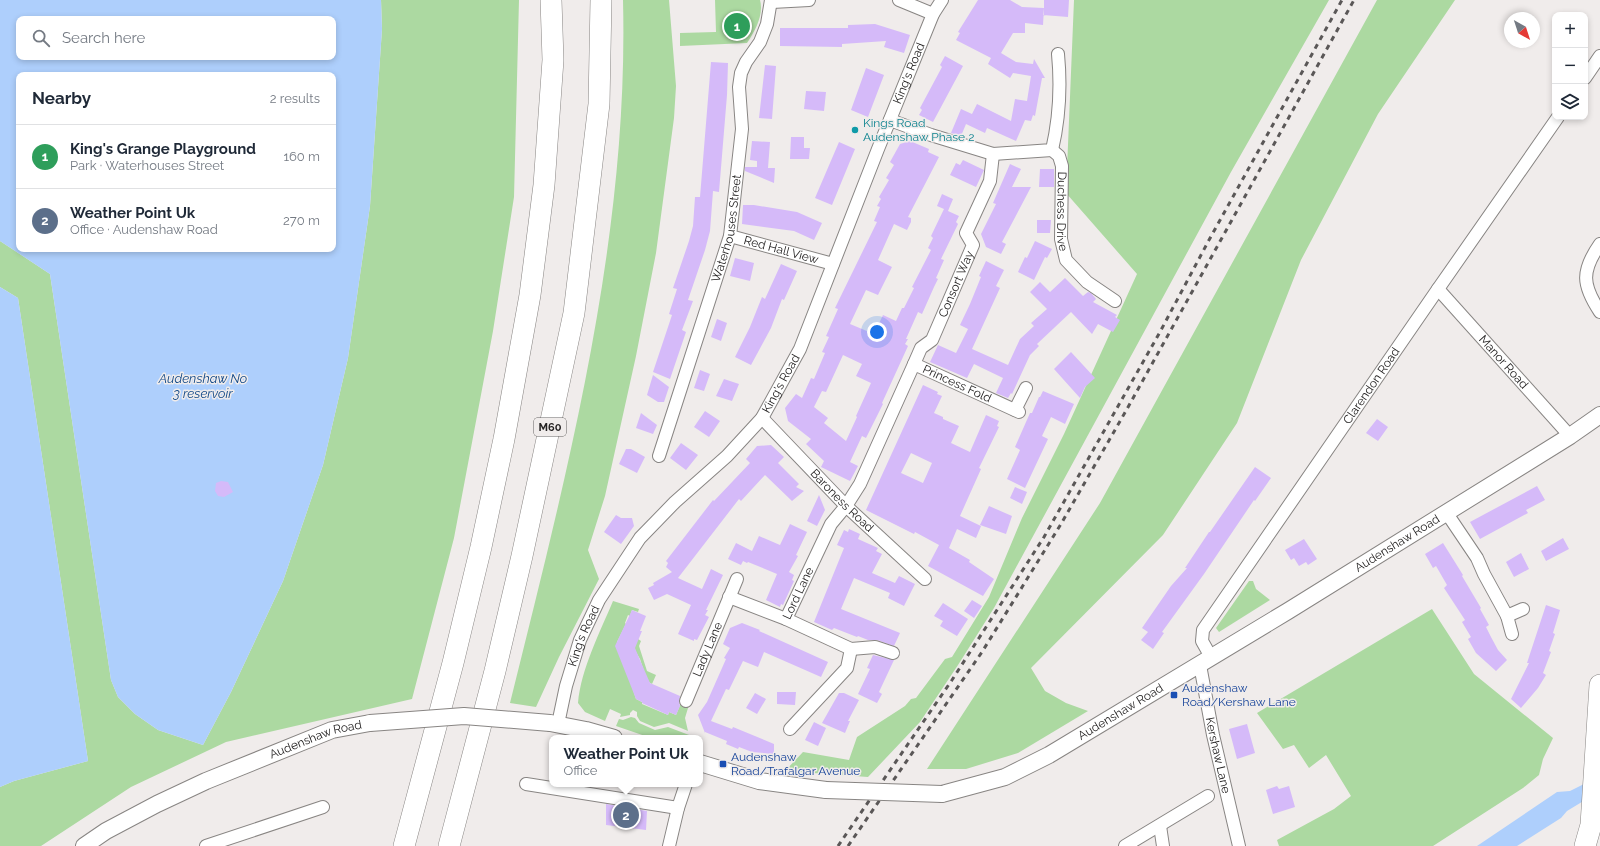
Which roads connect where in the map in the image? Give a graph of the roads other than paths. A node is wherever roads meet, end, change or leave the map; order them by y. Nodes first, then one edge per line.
1 (551, 0) edge
2 (601, 0) edge
3 (810, 0) edge
4 (899, 0) edge
5 (942, 0) edge
6 (772, 1) edge
7 (933, 14) junction
8 (1058, 54) dead end
9 (1600, 56) edge
10 (1588, 74) edge
11 (890, 120) junction
12 (1556, 120) edge
13 (1052, 150) junction
14 (993, 154) junction
15 (730, 236) junction
16 (1600, 244) edge
17 (833, 264) junction
18 (1438, 288) junction
19 (1115, 301) dead end
20 (1600, 312) edge
21 (914, 364) junction
22 (1026, 388) dead end
23 (1600, 415) edge
24 (762, 418) junction
25 (1570, 436) junction
26 (659, 456) dead end
27 (846, 506) junction
28 (1446, 512) junction
29 (737, 578) dead end
30 (925, 579) dead end
31 (729, 597) junction
32 (1523, 609) dead end
33 (1507, 616) junction
34 (786, 619) junction
35 (1512, 634) dead end
36 (851, 649) junction
37 (893, 653) dead end
38 (1206, 661) junction
39 (1600, 685) edge
40 (686, 701) dead end
41 (554, 724) junction
42 (790, 729) dead end
43 (604, 735) edge
44 (703, 764) edge
45 (526, 784) dead end
46 (685, 787) edge
47 (1208, 796) dead end
48 (323, 807) dead end
49 (678, 808) junction
50 (1160, 826) junction
51 (84, 846) edge
52 (206, 846) edge
53 (404, 846) edge
54 (448, 846) edge
55 (669, 846) edge
56 (1124, 846) edge
57 (1163, 846) edge
58 (1238, 846) edge
59 (1585, 846) edge

1 - 53 highway
2 - 54 highway, M60
3 - 6 street
4 - 7 street
5 - 7 street, King's Road
6 - 15 street, Waterhouses Street
7 - 11 street, King's Road
8 - 13 street
9 - 10 street
11 - 14 street
11 - 17 street, King's Road
12 - 18 street, Clarendon Road
13 - 14 street
13 - 19 street, Duchess Drive
14 - 21 street, Consort Way
15 - 17 street, Red Hall View
15 - 26 street, Waterhouses Street
16 - 20 street
17 - 24 street, King's Road
18 - 25 street, Manor Road
18 - 38 street, Clarendon Road
21 - 22 street, Princess Fold
21 - 27 street, Princess Fold
23 - 25 main road, Audenshaw Road
24 - 27 street, Baroness Road
24 - 41 street, King's Road
25 - 28 main road, Audenshaw Road
27 - 30 street, Baroness Road
27 - 34 street, Lord Lane
28 - 33 street
28 - 38 main road, Audenshaw Road
29 - 31 street, Lady Lane
31 - 34 street
31 - 40 street, Lady Lane
32 - 33 street
33 - 35 street
34 - 36 street, Lord Lane
36 - 37 street, Lord Lane
36 - 42 street
38 - 44 main road, Audenshaw Road, bridge
38 - 58 street, Kershaw Lane
39 - 59 highway
41 - 43 main road, Audenshaw Road
41 - 51 main road, Audenshaw Road, bridge
45 - 49 street
46 - 49 street
47 - 50 street
48 - 52 street
49 - 55 street
50 - 56 street
50 - 57 street

